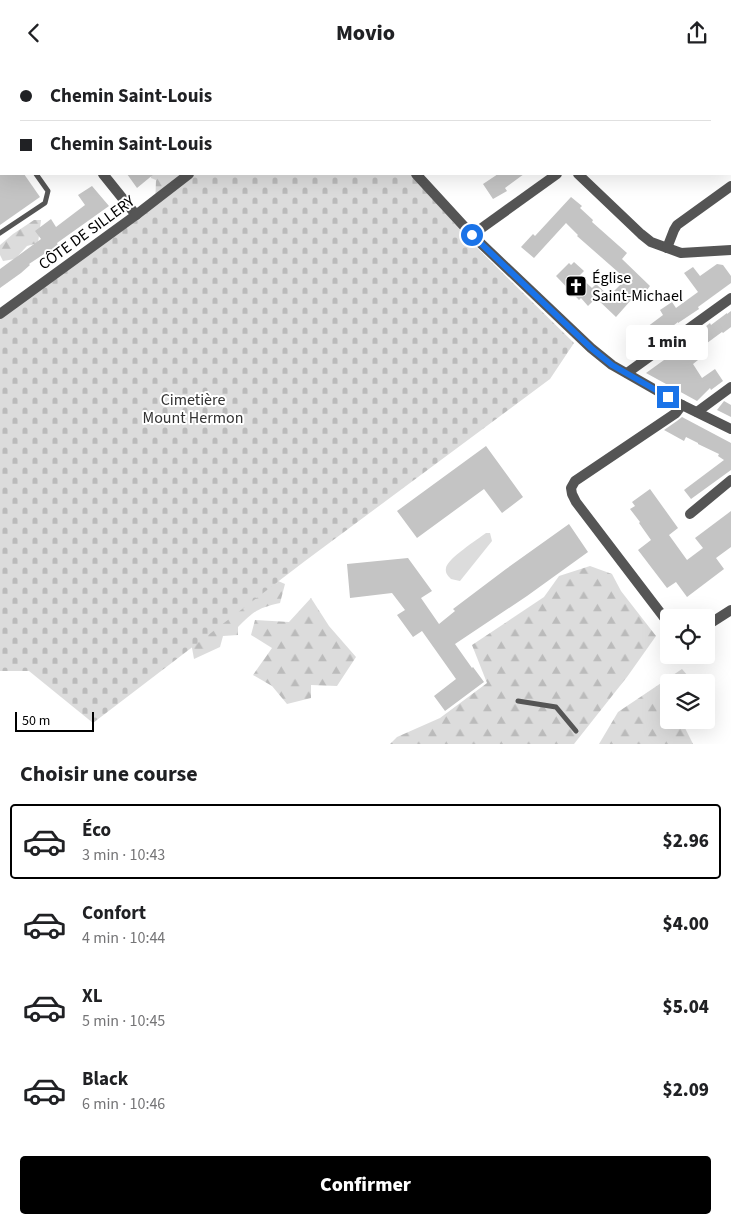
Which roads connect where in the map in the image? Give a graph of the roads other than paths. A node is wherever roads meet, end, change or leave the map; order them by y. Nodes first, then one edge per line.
1 (37, 175) edge
2 (104, 175) edge
3 (188, 175) edge
4 (417, 175) edge
5 (556, 175) edge
6 (579, 175) edge
7 (731, 186) edge
8 (136, 215) junction
9 (0, 233) edge
10 (472, 235) junction
11 (667, 248) junction
12 (731, 250) edge
13 (731, 298) edge
14 (0, 314) edge
15 (628, 373) junction
16 (731, 387) edge
17 (682, 405) junction
18 (698, 412) junction
19 (731, 429) edge
20 (731, 480) edge
21 (690, 514) dead end
22 (731, 609) edge
23 (660, 612) edge
24 (715, 620) edge
25 (518, 701) dead end
26 (576, 731) dead end

1 - 9 lane
2 - 8 street
3 - 8 street, CÔTE DE SILLERY
4 - 10 street
5 - 10 street
6 - 11 street
7 - 11 street
8 - 14 street, CÔTE DE SILLERY
10 - 15 street
11 - 12 street
13 - 15 street
15 - 17 street
16 - 18 street
17 - 18 street
17 - 23 street
18 - 19 street
20 - 21 street
22 - 24 street
25 - 26 lane

